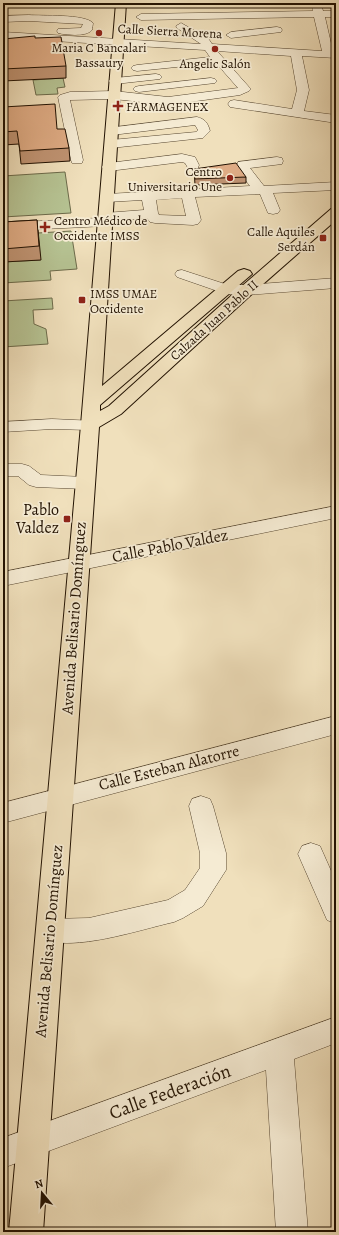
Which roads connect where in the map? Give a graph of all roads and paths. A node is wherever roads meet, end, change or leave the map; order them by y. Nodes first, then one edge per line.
1 (224, 3) edge
2 (316, 3) edge
3 (160, 6) dead end
4 (24, 8) dead end
5 (130, 10) edge
6 (3, 11) edge
7 (319, 14) junction
8 (336, 14) edge
9 (230, 16) junction
10 (3, 19) edge
11 (181, 26) dead end
12 (3, 28) edge
13 (278, 30) dead end
14 (36, 33) junction
15 (232, 35) junction
16 (3, 36) edge
17 (15, 36) junction
18 (118, 42) junction
19 (3, 43) edge
20 (209, 48) junction
21 (234, 49) junction
22 (296, 53) junction
23 (332, 55) edge
24 (238, 62) dead end
25 (222, 63) junction
26 (115, 84) junction
27 (234, 104) dead end
28 (297, 114) junction
29 (336, 119) edge
30 (112, 131) junction
31 (111, 144) junction
32 (77, 160) dead end
33 (278, 161) dead end
34 (193, 165) dead end
35 (109, 167) junction
36 (263, 189) junction
37 (187, 193) junction
38 (148, 195) junction
39 (335, 198) edge
40 (273, 210) dead end
41 (106, 212) junction
42 (151, 214) junction
43 (3, 228) edge
44 (182, 274) dead end
45 (336, 283) edge
46 (226, 289) junction
47 (247, 290) junction
48 (91, 414) junction
49 (3, 427) edge
50 (3, 470) edge
51 (85, 483) junction
52 (336, 512) edge
53 (79, 564) junction
54 (3, 579) edge
55 (336, 726) edge
56 (61, 796) junction
57 (201, 806) dead end
58 (3, 813) edge
59 (311, 854) dead end
60 (336, 912) edge
61 (50, 931) junction
62 (336, 1030) edge
63 (279, 1051) junction
64 (33, 1142) junction
65 (3, 1153) edge
66 (26, 1232) edge
67 (292, 1232) edge

1 - 9 street
2 - 7 street
3 - 5 street
4 - 6 street
5 - 9 street
5 - 18 main road, Avenida Belisario Domínguez
7 - 8 street
7 - 9 street
7 - 23 street
9 - 15 street
10 - 14 street
11 - 20 street
12 - 14 street
13 - 15 street
14 - 17 street, Calle Sierra Morena
14 - 18 street, Calle Sierra Morena
15 - 21 street
16 - 17 street, Calle Sierra Morena
17 - 19 street
18 - 20 street, Calle Sierra Morena
18 - 26 main road, Avenida Belisario Domínguez
20 - 21 street, Calle Sierra Morena
20 - 25 street
21 - 22 street, Calle Sierra Morena
21 - 24 street
22 - 23 street, Calle Sierra Morena
22 - 28 street
25 - 26 street
25 - 26 street
26 - 30 main road, Avenida Belisario Domínguez
26 - 32 street
27 - 28 street
28 - 29 street
30 - 31 main road, Avenida Belisario Domínguez
30 - 31 street
31 - 35 main road, Avenida Belisario Domínguez
33 - 36 street
34 - 35 street
35 - 41 main road, Avenida Belisario Domínguez
36 - 37 street
36 - 39 street
36 - 40 street
37 - 38 street
37 - 42 street
38 - 41 street
38 - 42 street
39 - 46 main road, Calzada Juan Pablo II
39 - 47 main road, Calzada Juan Pablo II
41 - 42 street
41 - 43 street
41 - 48 main road, Avenida Belisario Domínguez
44 - 46 street
45 - 47 street
46 - 47 street
46 - 48 main road, Calzada Juan Pablo II
47 - 48 main road, Calzada Juan Pablo II
48 - 49 street
48 - 51 main road, Avenida Belisario Domínguez
50 - 51 street
51 - 53 main road, Avenida Belisario Domínguez
52 - 53 street, Calle Pablo Valdez
53 - 54 street, Calle Pablo Valdez
53 - 56 main road, Avenida Belisario Domínguez
55 - 56 street, Calle Esteban Alatorre
56 - 58 street, Calle Esteban Alatorre
56 - 61 main road, Avenida Belisario Domínguez
57 - 61 street
59 - 60 street
61 - 64 main road, Avenida Belisario Domínguez
62 - 63 street, Calle Federación
63 - 64 street, Calle Federación
63 - 67 street
64 - 65 street, Calle Federación
64 - 66 main road, Avenida Belisario Domínguez

